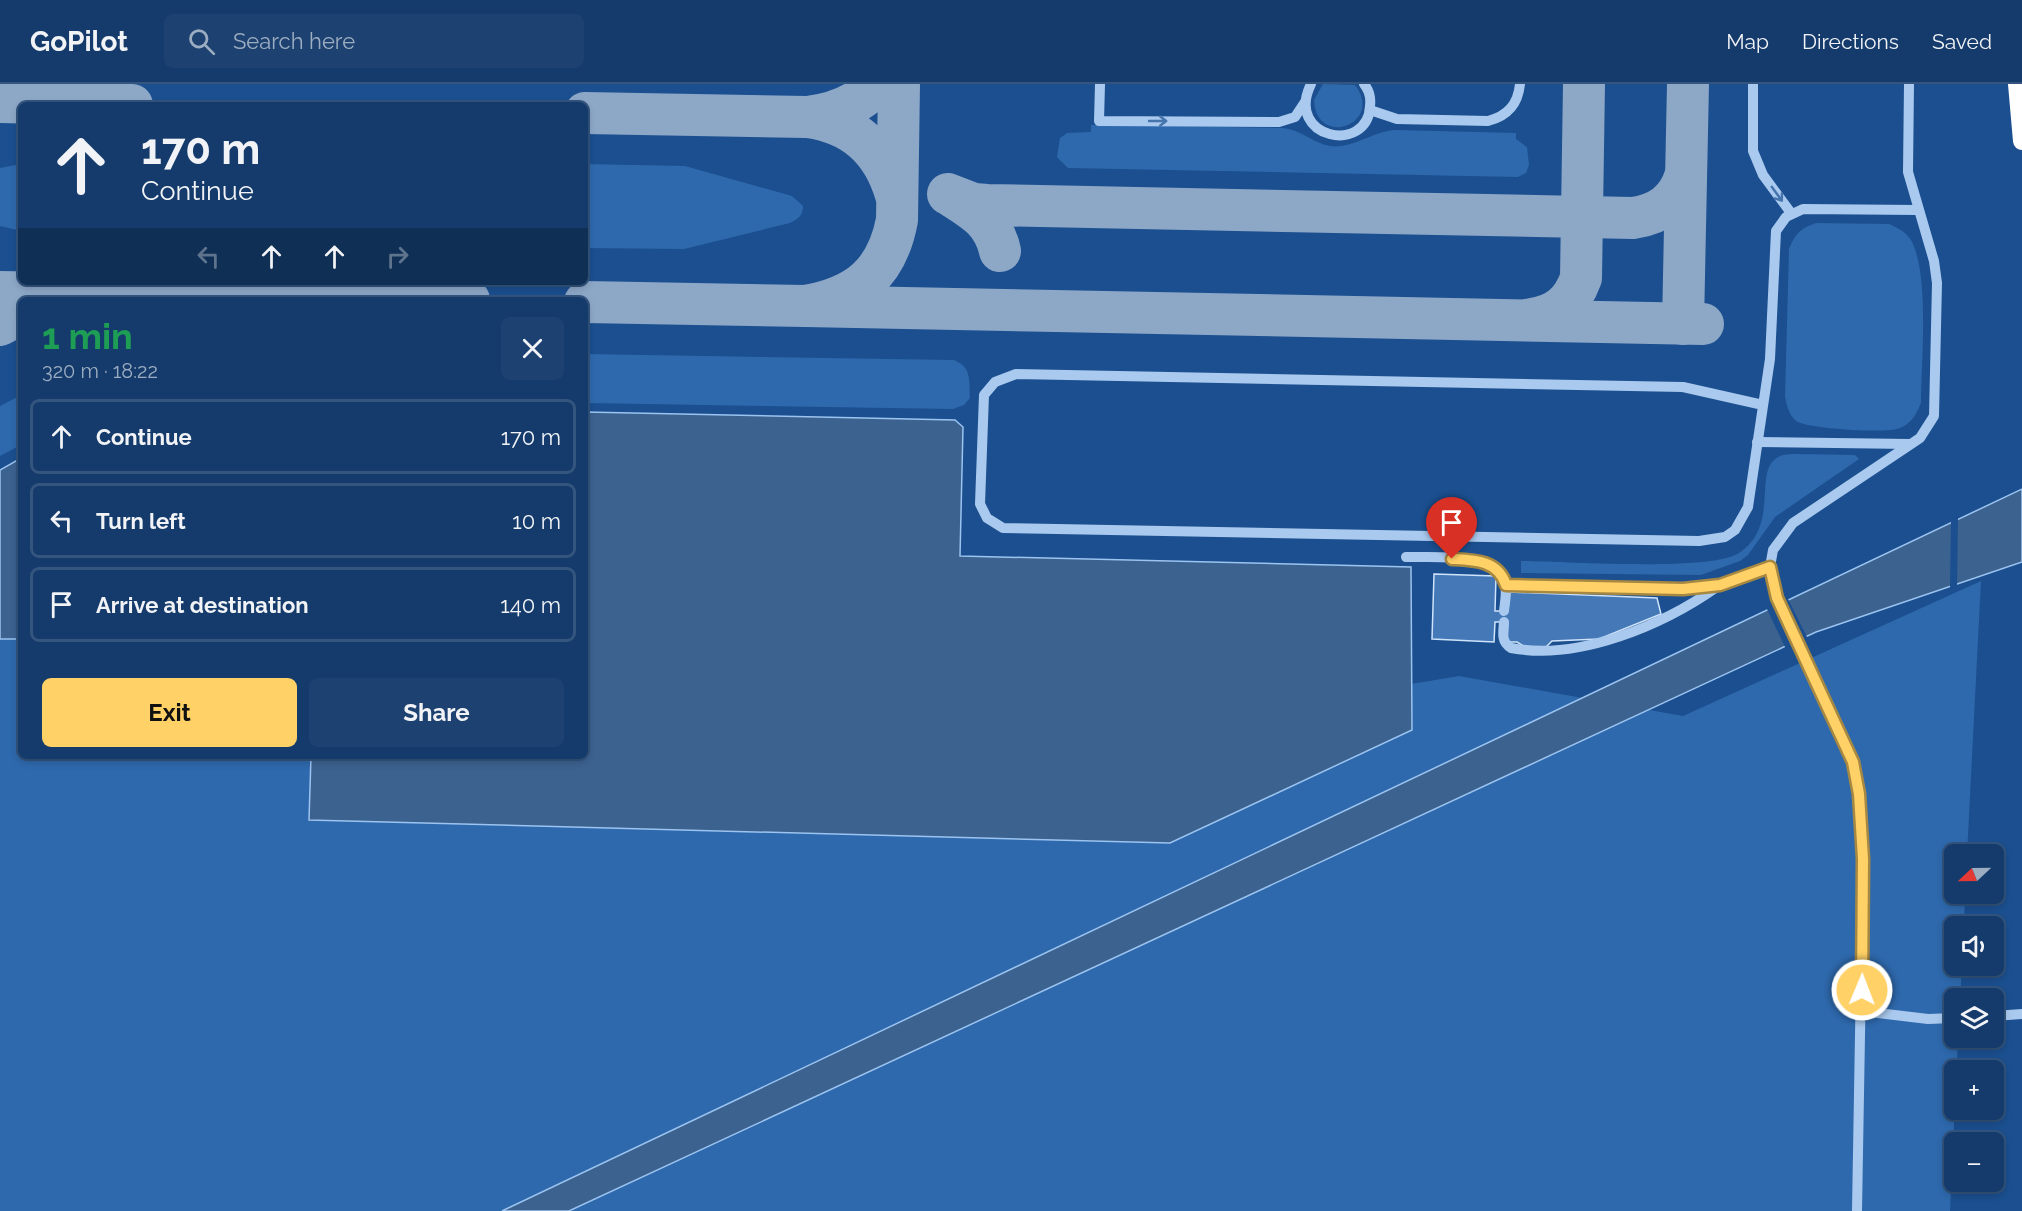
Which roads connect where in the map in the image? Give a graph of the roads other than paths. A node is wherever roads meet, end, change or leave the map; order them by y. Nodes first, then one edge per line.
1 (1100, 84) edge
2 (1364, 84) edge
3 (1370, 84) edge
4 (1520, 84) edge
5 (1753, 84) edge
6 (1909, 84) edge
7 (2017, 84) edge
8 (1308, 91) edge
9 (1370, 104) junction
10 (2022, 141) edge
11 (1918, 210) junction
12 (1791, 213) junction
13 (1763, 405) junction
14 (1757, 442) junction
15 (1910, 444) junction
16 (1406, 557) dead end
17 (1770, 567) junction
18 (1506, 585) junction
19 (1720, 585) junction
20 (1861, 1011) junction
21 (2022, 1014) edge
22 (2004, 1015) edge
23 (1944, 1018) edge
24 (1857, 1211) edge

1 -> 8 lane
2 - 9 lane
3 - 9 lane
4 - 9 lane
5 -> 12 lane
6 - 11 lane
7 - 10 highway
8 - 9 lane
11 - 12 lane
11 - 15 lane
12 - 13 lane
13 - 14 lane
13 - 14 lane
14 - 15 lane
15 - 17 lane
16 - 18 lane
17 - 19 lane
17 - 20 lane
18 - 19 lane
18 - 19 lane
20 - 23 lane
20 - 24 lane
21 - 22 lane

